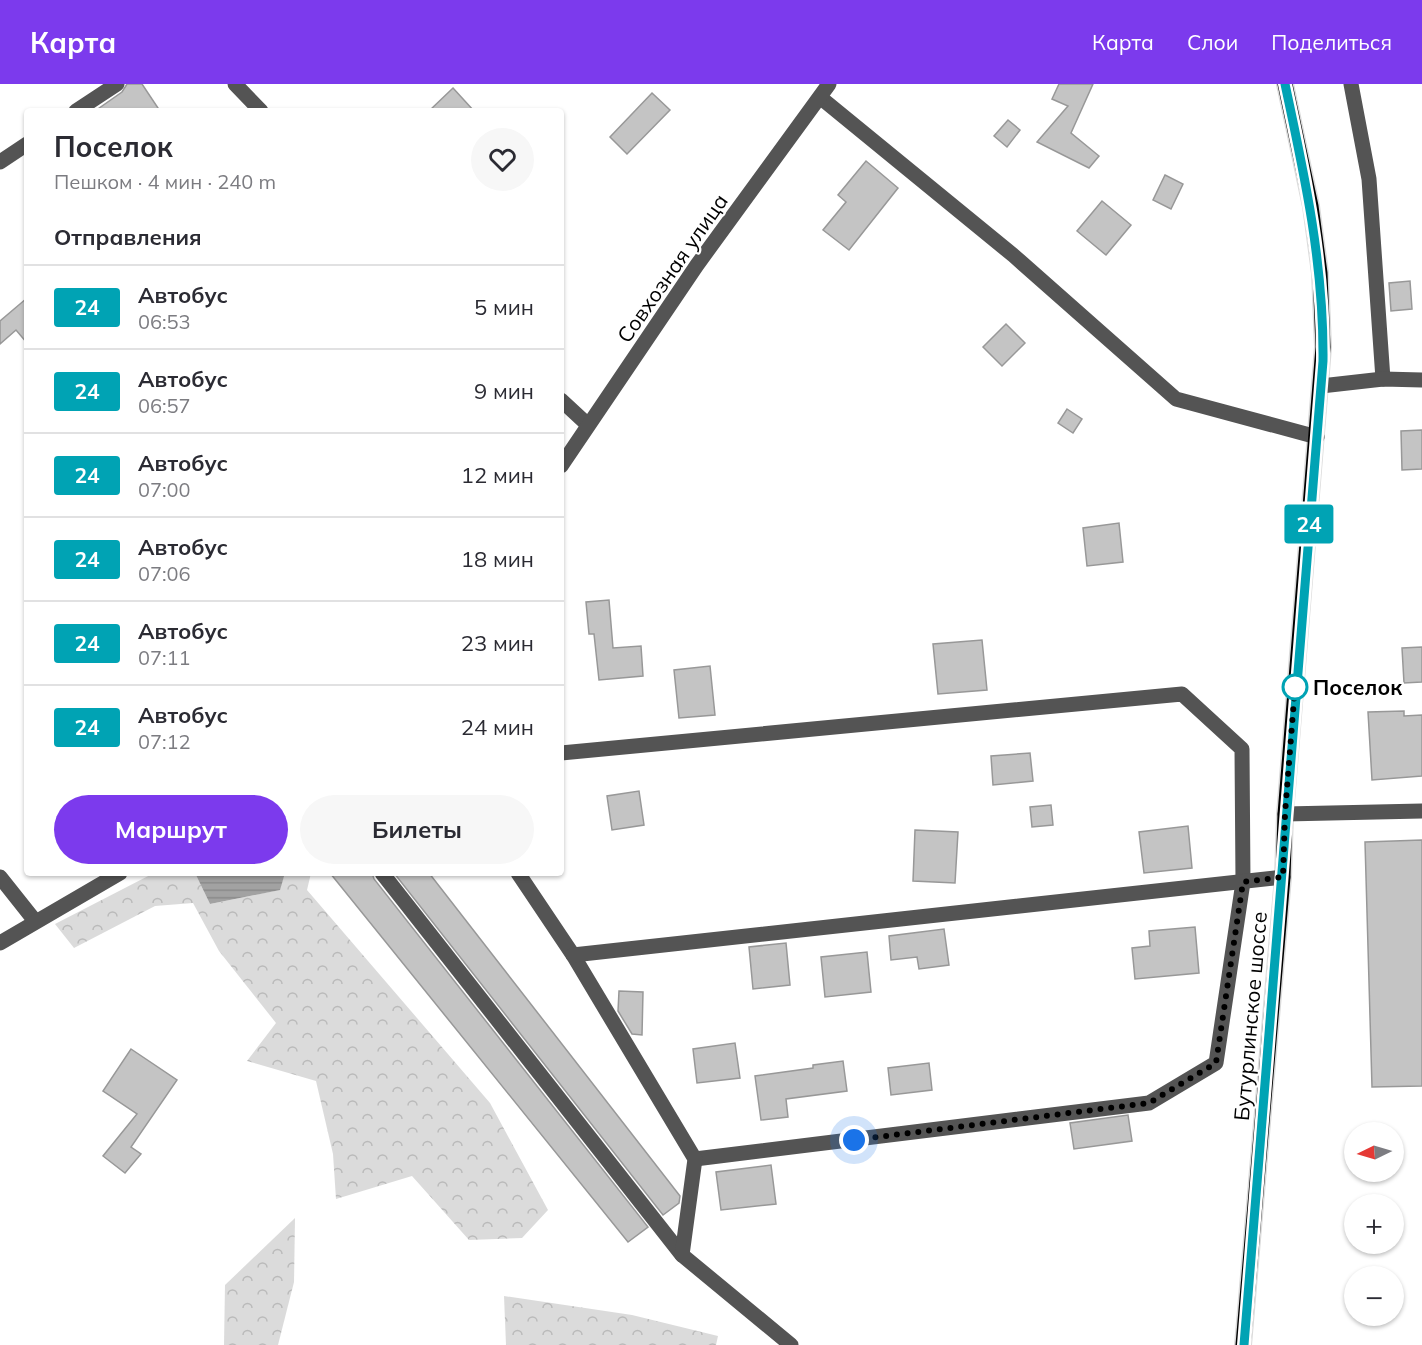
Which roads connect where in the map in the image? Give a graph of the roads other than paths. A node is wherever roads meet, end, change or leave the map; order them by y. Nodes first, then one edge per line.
1 (117, 84) edge
2 (235, 84) edge
3 (830, 84) edge
4 (1285, 84) edge
5 (1351, 84) edge
6 (821, 98) junction
7 (81, 108) edge
8 (258, 108) edge
9 (24, 146) edge
10 (0, 162) edge
11 (1383, 379) junction
12 (1422, 380) edge
13 (1321, 386) junction
14 (564, 403) edge
15 (588, 425) junction
16 (1317, 436) junction
17 (564, 461) edge
18 (564, 753) edge
19 (1422, 811) edge
20 (1285, 814) junction
21 (115, 876) edge
22 (384, 876) edge
23 (521, 876) edge
24 (1283, 877) junction
25 (0, 878) edge
26 (1243, 882) junction
27 (34, 921) junction
28 (0, 943) edge
29 (573, 955) junction
30 (695, 1159) junction
31 (682, 1256) junction
32 (791, 1345) edge
33 (1244, 1345) edge

1 - 7 street
2 - 8 street
3 - 6 street, Совхозная улица
4 - 13 main road, Бутурлинское шоссе
5 - 11 street
6 - 15 street, Совхозная улица
6 - 16 street
9 - 10 street
11 - 12 street
11 - 13 street
13 - 16 main road, Бутурлинское шоссе
14 - 15 street
15 - 17 street, Совхозная улица
16 - 20 main road, Бутурлинское шоссе
18 - 26 street
19 - 20 street
20 - 24 main road, Бутурлинское шоссе
21 - 27 street
22 - 31 street
23 - 29 street
24 - 26 street
24 - 33 main road, Бутурлинское шоссе
25 - 27 street
26 - 29 street
26 - 30 street
27 - 28 street
29 - 30 street
30 - 31 street
31 - 32 street

